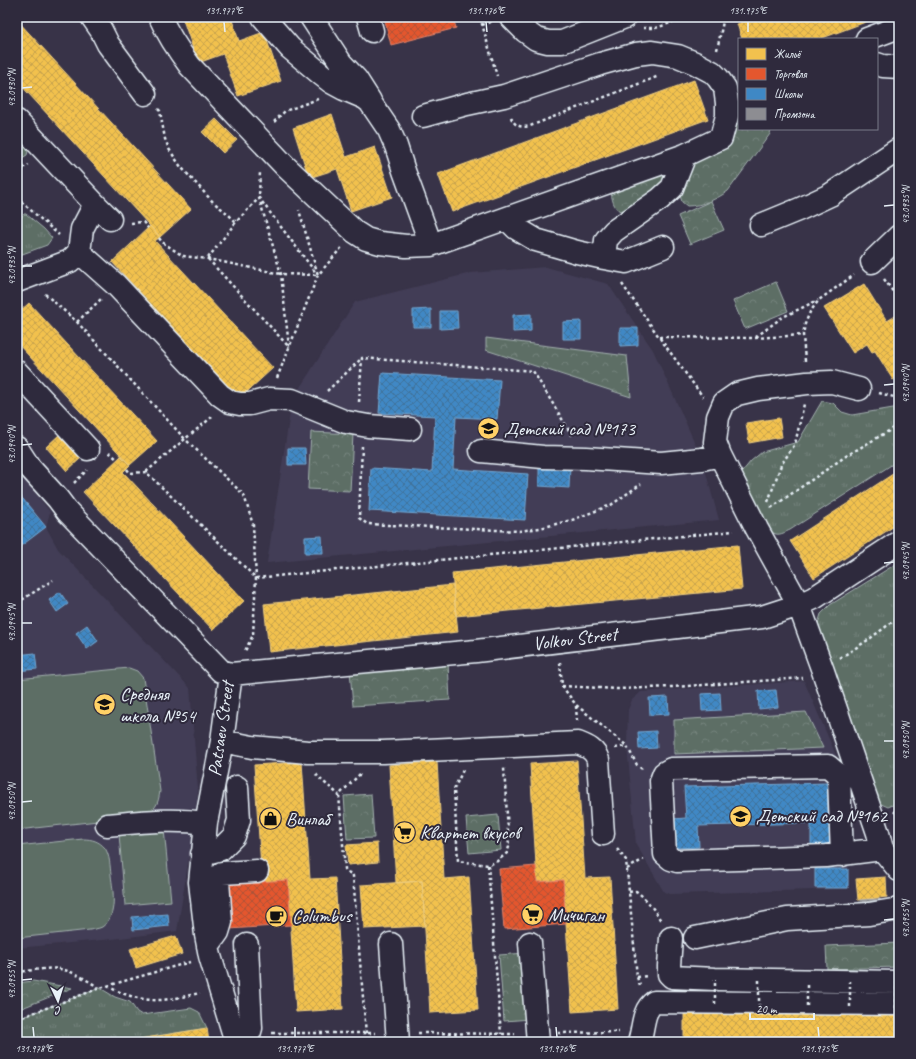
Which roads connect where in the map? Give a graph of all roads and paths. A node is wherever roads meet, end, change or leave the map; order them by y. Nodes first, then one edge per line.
1 (92, 17) edge
2 (160, 17) edge
3 (263, 17) edge
4 (311, 17) edge
5 (480, 17) edge
6 (511, 17) edge
7 (686, 17) edge
8 (724, 17) edge
9 (632, 22) edge
10 (899, 27) edge
11 (869, 38) edge
12 (878, 64) edge
13 (899, 67) edge
14 (662, 75) dead end
15 (725, 81) edge
16 (344, 89) junction
17 (145, 94) joint
18 (504, 96) junction
19 (370, 102) junction
20 (423, 116) dead end
21 (17, 121) edge
22 (261, 141) junction
23 (899, 149) edge
24 (685, 155) junction
25 (32, 164) dead end
26 (17, 171) edge
27 (17, 198) edge
28 (259, 198) junction
29 (298, 206) dead end
30 (507, 219) junction
31 (236, 222) junction
32 (761, 225) dead end
33 (355, 232) junction
34 (899, 236) edge
35 (158, 238) dead end
36 (432, 244) junction
37 (663, 247) dead end
38 (79, 252) junction
39 (604, 258) junction
40 (208, 259) junction
41 (872, 262) junction
42 (281, 274) junction
43 (318, 275) junction
44 (22, 279) edge
45 (116, 286) junction
46 (819, 300) junction
47 (899, 300) edge
48 (76, 322) junction
49 (803, 335) junction
50 (659, 337) junction
51 (755, 338) junction
52 (289, 347) junction
53 (362, 358) junction
54 (17, 372) edge
55 (360, 382) dead end
56 (807, 383) junction
57 (859, 389) dead end
58 (269, 399) junction
59 (310, 408) junction
60 (213, 416) dead end
61 (718, 417) junction
62 (899, 425) edge
63 (410, 429) dead end
64 (185, 439) junction
65 (17, 448) edge
66 (88, 449) dead end
67 (482, 450) dead end
68 (720, 455) junction
69 (586, 458) junction
70 (661, 463) junction
71 (361, 468) dead end
72 (127, 469) dead end
73 (146, 472) junction
74 (761, 520) junction
75 (899, 542) edge
76 (256, 578) junction
77 (53, 580) dead end
78 (17, 603) edge
79 (798, 605) junction
80 (899, 617) edge
81 (243, 655) dead end
82 (823, 671) junction
83 (231, 674) junction
84 (222, 741) junction
85 (502, 746) junction
86 (383, 752) junction
87 (465, 767) dead end
88 (671, 769) junction
89 (237, 787) dead end
90 (206, 823) junction
91 (106, 825) dead end
92 (604, 834) dead end
93 (882, 849) junction
94 (202, 854) junction
95 (842, 855) junction
96 (626, 860) dead end
97 (488, 865) junction
98 (899, 869) edge
99 (257, 871) dead end
100 (629, 892) junction
101 (899, 909) edge
102 (671, 938) joint
103 (696, 938) dead end
104 (530, 943) dead end
105 (391, 944) dead end
106 (247, 945) dead end
107 (208, 951) junction
108 (17, 972) edge
109 (715, 979) junction
110 (759, 980) junction
111 (807, 980) junction
112 (850, 981) junction
113 (898, 982) edge
114 (106, 986) junction
115 (100, 988) junction
116 (220, 988) junction
117 (643, 990) dead end
118 (715, 1004) dead end
119 (759, 1005) dead end
120 (807, 1006) dead end
121 (898, 1006) edge
122 (850, 1007) dead end
123 (17, 1019) edge
124 (366, 1034) junction
125 (501, 1034) junction
126 (241, 1038) edge
127 (398, 1038) edge
128 (538, 1038) edge
129 (640, 1039) edge

1 - 17 street
2 - 22 street
3 - 16 street
4 - 19 street
5 - 18 path
6 - 9 street
7 - 9 path
8 - 15 path
10 - 11 street
12 - 13 street
14 - 18 path
15 - 18 street
15 - 24 street
16 - 19 street
16 - 22 path
17 - 31 path
18 - 20 street
19 - 36 street
21 - 38 street
22 - 33 street
23 - 32 street
24 - 30 street
24 - 39 street
25 - 26 path
27 - 38 path
28 - 31 path
28 - 42 path
28 - 43 path
29 - 43 path
30 - 36 street
30 - 39 street
31 - 40 path
33 - 36 street
33 - 43 path
34 - 41 street
35 - 40 path
37 - 39 street
38 - 44 street
38 - 45 street
39 - 50 path
40 - 42 path
40 - 52 path
41 - 46 path
41 - 47 path
42 - 43 path
42 - 52 path
43 - 52 path
44 - 48 path
45 - 48 path
45 - 58 street
46 - 49 path
46 - 51 path
48 - 64 path
49 - 51 path
49 - 56 path
50 - 51 path
50 - 61 path
52 - 58 path
53 - 55 path
53 - 59 path
53 - 69 path
54 - 66 street
56 - 57 street
56 - 61 street
56 - 74 path
58 - 59 street
59 - 63 street
60 - 64 path
61 - 68 street
62 - 74 path
64 - 73 path
64 - 76 path
65 - 83 street, Patsaev Street
67 - 69 street
68 - 70 street
68 - 74 street
69 - 70 street
70 - 71 path
72 - 73 path
73 - 76 path
74 - 76 path
74 - 79 street
75 - 79 street, Volkov Street
76 - 81 path
77 - 78 path
79 - 82 street
79 - 83 street, Volkov Street
80 - 82 path
82 - 88 path
82 - 93 street
83 - 84 street, Patsaev Street
84 - 86 street
84 - 90 street, Patsaev Street
85 - 86 street
85 - 92 street
85 - 97 path
86 - 124 path
87 - 97 path
88 - 95 street
88 - 95 street
89 - 94 street
90 - 91 street
90 - 94 street, Patsaev Street
93 - 95 street
93 - 98 street
94 - 107 street, Patsaev Street
96 - 100 path
97 - 125 path
99 - 107 street
100 - 102 path
100 - 117 path
101 - 103 street
102 - 109 street
104 - 128 street
105 - 127 street
106 - 126 street
107 - 114 path
107 - 116 street, Patsaev Street
108 - 115 path
109 - 110 street
109 - 118 path, bridge
110 - 111 street
110 - 119 path, bridge
111 - 112 street
111 - 120 path, bridge
112 - 113 street
112 - 122 path, bridge
113 - 121 path, bridge
114 - 115 path
114 - 116 path
115 - 123 path
116 - 126 street, Patsaev Street
121 - 129 street
124 - 126 path
124 - 127 path
125 - 127 path
125 - 128 path
128 - 129 path

